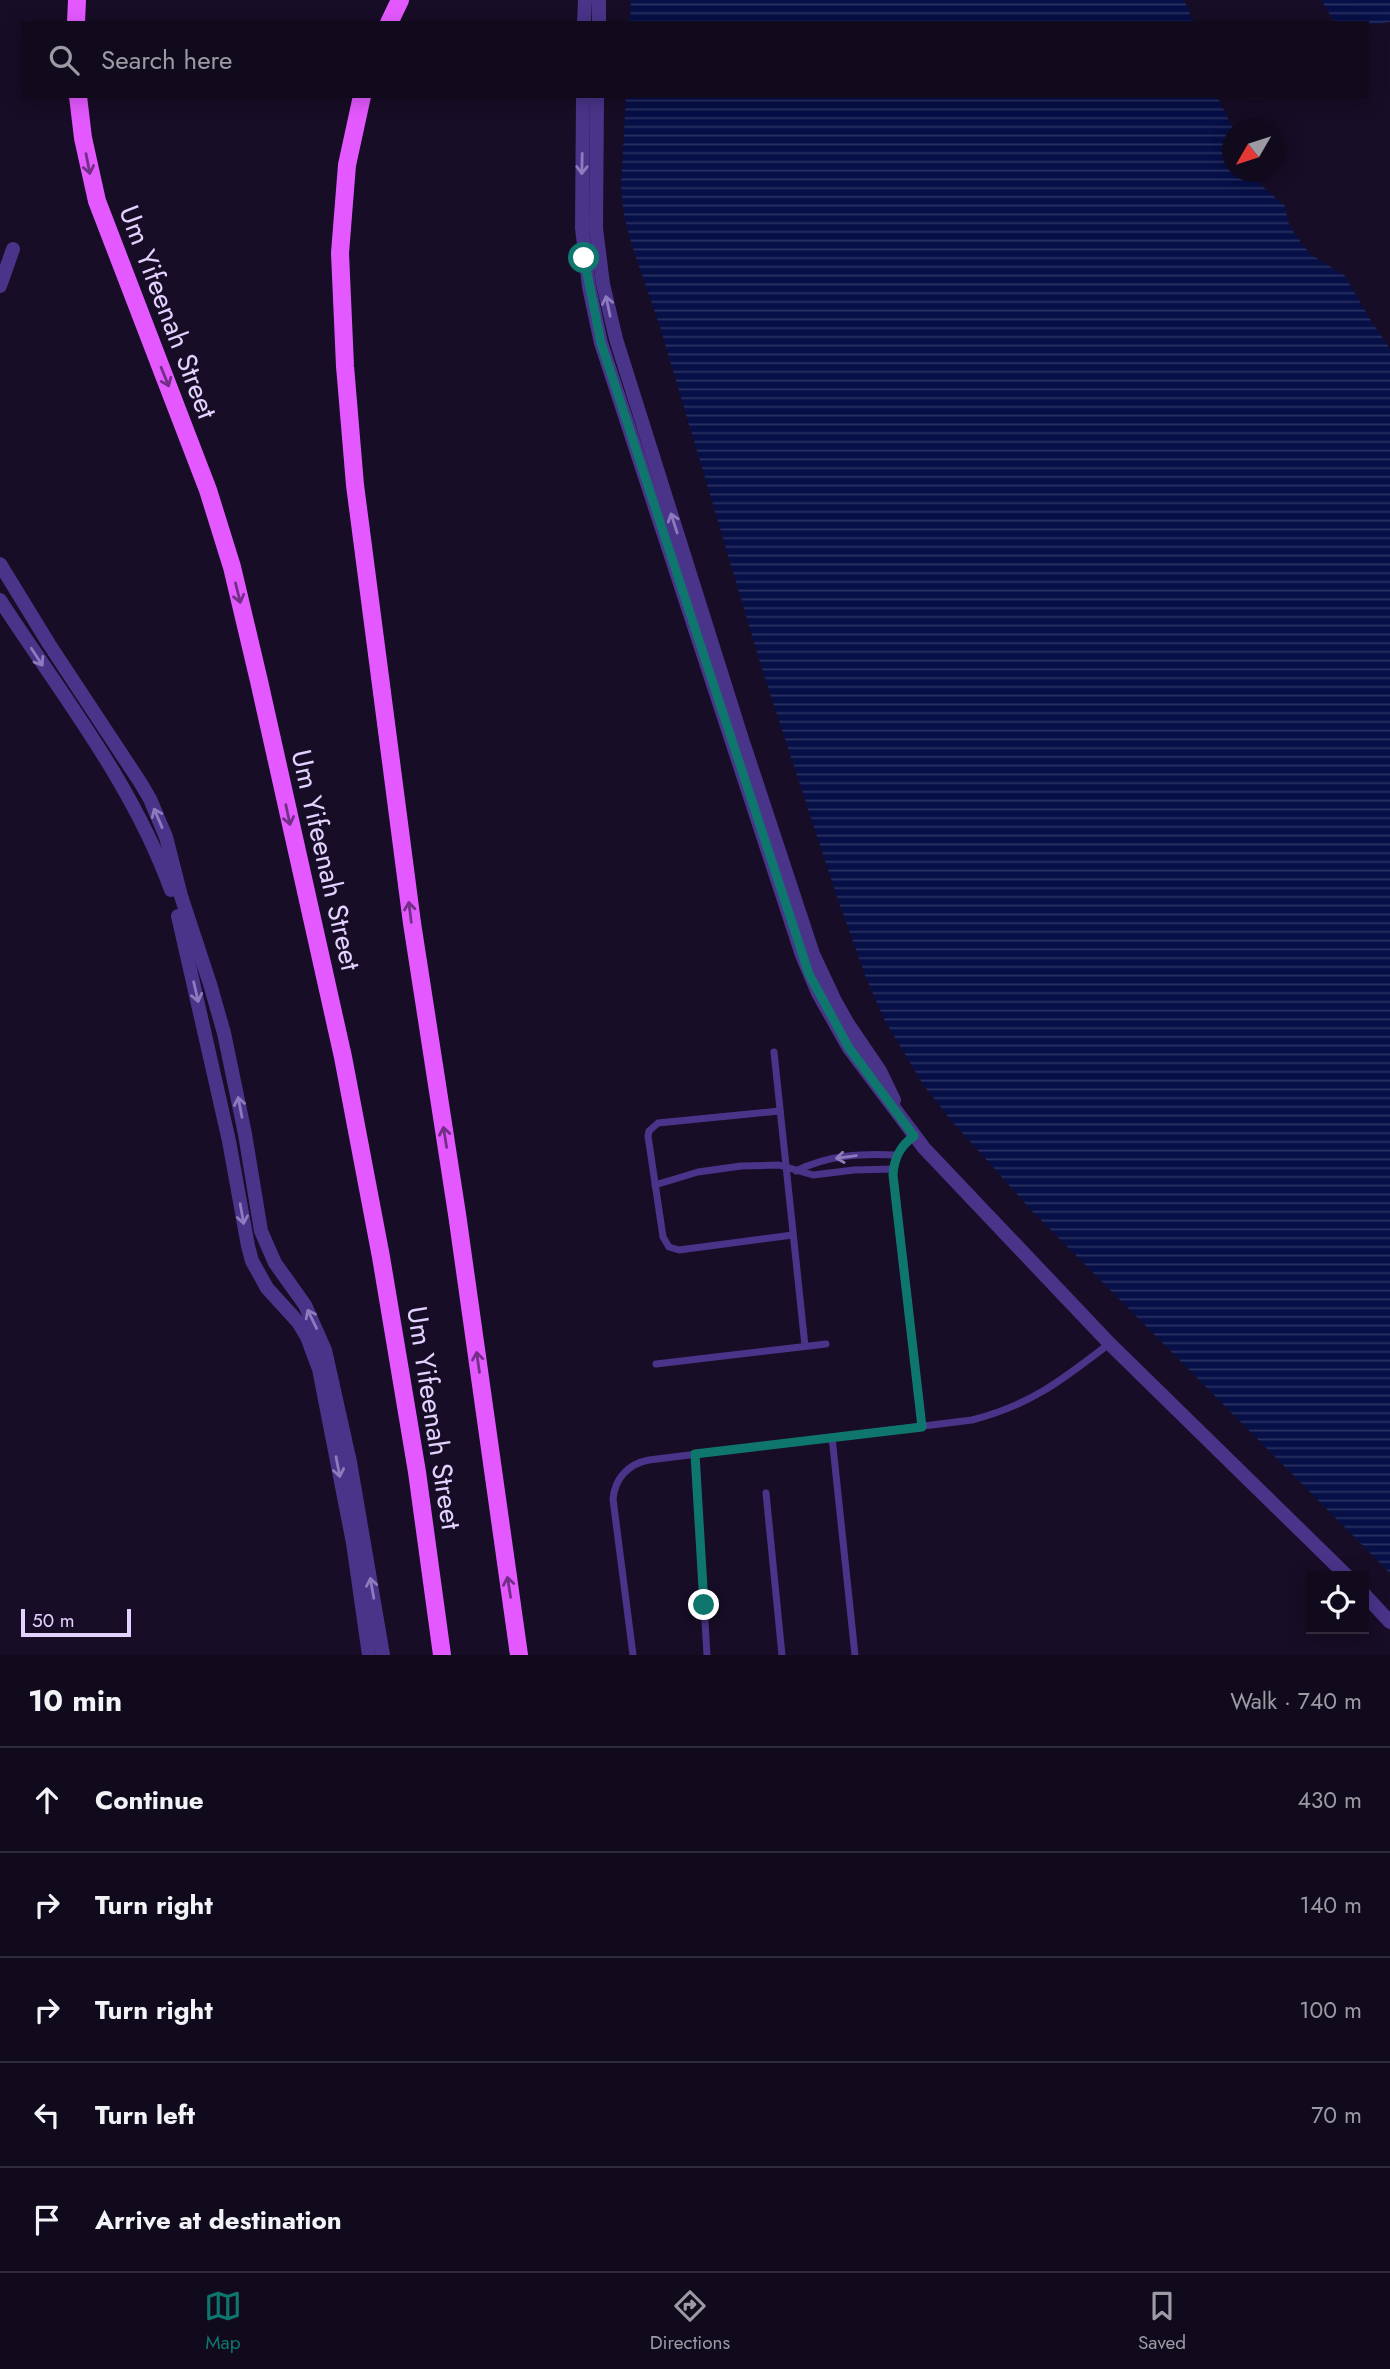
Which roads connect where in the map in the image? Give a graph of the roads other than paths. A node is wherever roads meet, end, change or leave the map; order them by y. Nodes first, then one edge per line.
1 (77, 0) edge
2 (400, 0) edge
3 (585, 0) edge
4 (599, 0) edge
5 (76, 21) edge
6 (390, 21) edge
7 (584, 21) edge
8 (598, 21) edge
9 (78, 98) edge
10 (362, 98) edge
11 (583, 98) edge
12 (597, 98) edge
13 (13, 249) dead end
14 (0, 286) edge
15 (0, 564) edge
16 (0, 600) edge
17 (171, 877) junction
18 (774, 1052) dead end
19 (780, 1111) junction
20 (898, 1111) junction
21 (914, 1136) junction
22 (897, 1155) junction
23 (786, 1166) junction
24 (893, 1168) junction
25 (796, 1171) junction
26 (655, 1185) junction
27 (793, 1235) junction
28 (826, 1344) dead end
29 (1110, 1344) junction
30 (805, 1346) junction
31 (656, 1364) dead end
32 (922, 1427) junction
33 (832, 1437) junction
34 (695, 1454) junction
35 (766, 1493) dead end
36 (1341, 1571) edge
37 (1369, 1599) edge
38 (1390, 1622) edge
39 (369, 1655) edge
40 (383, 1655) edge
41 (442, 1655) edge
42 (519, 1655) edge
43 (633, 1655) edge
44 (707, 1655) edge
45 (782, 1655) edge
46 (855, 1655) edge

1 - 5 main road
2 - 6 main road
3 - 7 street
4 - 8 street
9 -> 41 main road, Um Yifeenah Street
42 -> 10 main road, Um Yifeenah Street
11 -> 20 street
20 -> 12 street
13 - 14 street
17 -> 15 street
16 -> 17 street
17 -> 39 street
40 -> 17 street
18 - 19 lane
19 - 23 lane
19 - 26 lane
20 - 21 street
21 - 22 lane
21 - 29 street
22 - 24 lane
22 -> 25 lane
23 - 25 lane
23 - 26 lane
23 - 27 lane
24 - 25 lane
24 - 32 lane
26 - 27 lane
27 - 30 lane
28 - 30 lane
29 - 32 lane
29 - 36 street
30 - 31 lane
32 - 33 lane
33 - 34 lane
33 - 46 lane
34 - 43 lane
34 - 44 lane
35 - 45 lane
37 - 38 street

